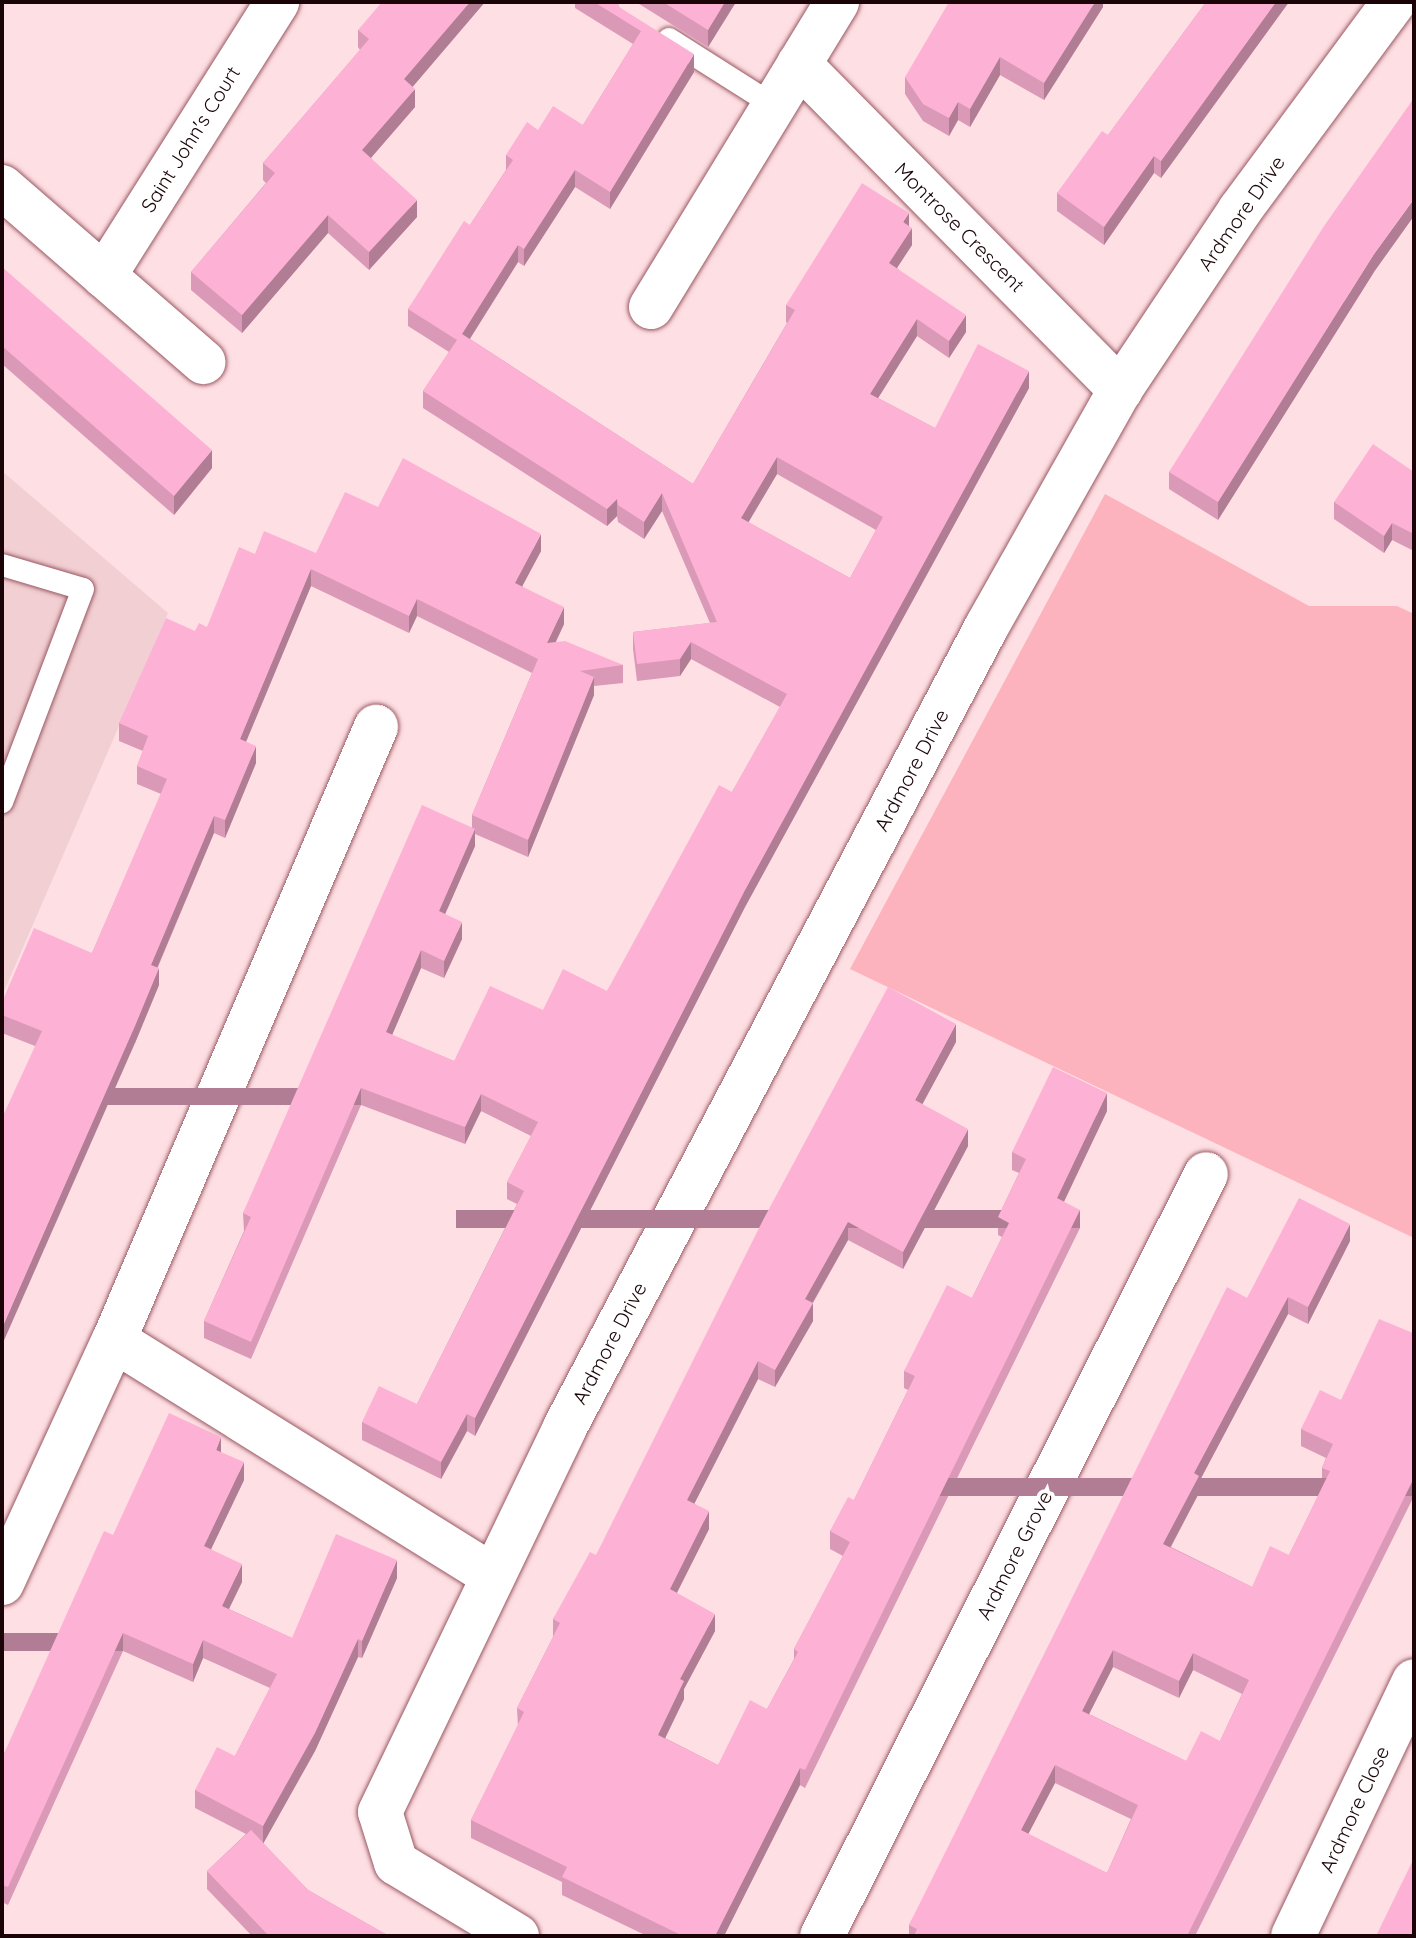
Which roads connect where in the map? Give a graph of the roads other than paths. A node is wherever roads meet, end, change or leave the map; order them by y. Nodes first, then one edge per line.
1 (277, 2) edge
2 (837, 2) edge
3 (1394, 2) edge
4 (654, 29) edge
5 (799, 64) junction
6 (773, 105) junction
7 (2, 187) edge
8 (104, 276) junction
9 (651, 307) dead end
10 (203, 362) dead end
11 (1120, 390) junction
12 (2, 565) edge
13 (376, 727) dead end
14 (2, 802) edge
15 (1206, 1174) dead end
16 (114, 1340) junction
17 (492, 1575) junction
18 (2, 1583) edge
19 (1414, 1681) edge
20 (517, 1936) edge
21 (822, 1936) edge
22 (1293, 1936) edge

1 - 8 street, Saint John's Court
2 - 5 street
3 - 11 street, Ardmore Drive
4 - 6 lane
5 - 6 street
5 - 11 street, Montrose Crescent
6 - 9 street
7 - 8 street
8 - 10 street
11 - 17 street, Ardmore Drive
12 - 14 lane
13 - 16 street
15 - 21 street, Ardmore Grove
16 - 17 street
16 - 18 street
17 - 20 street, Ardmore Drive
19 - 22 street, Ardmore Close

